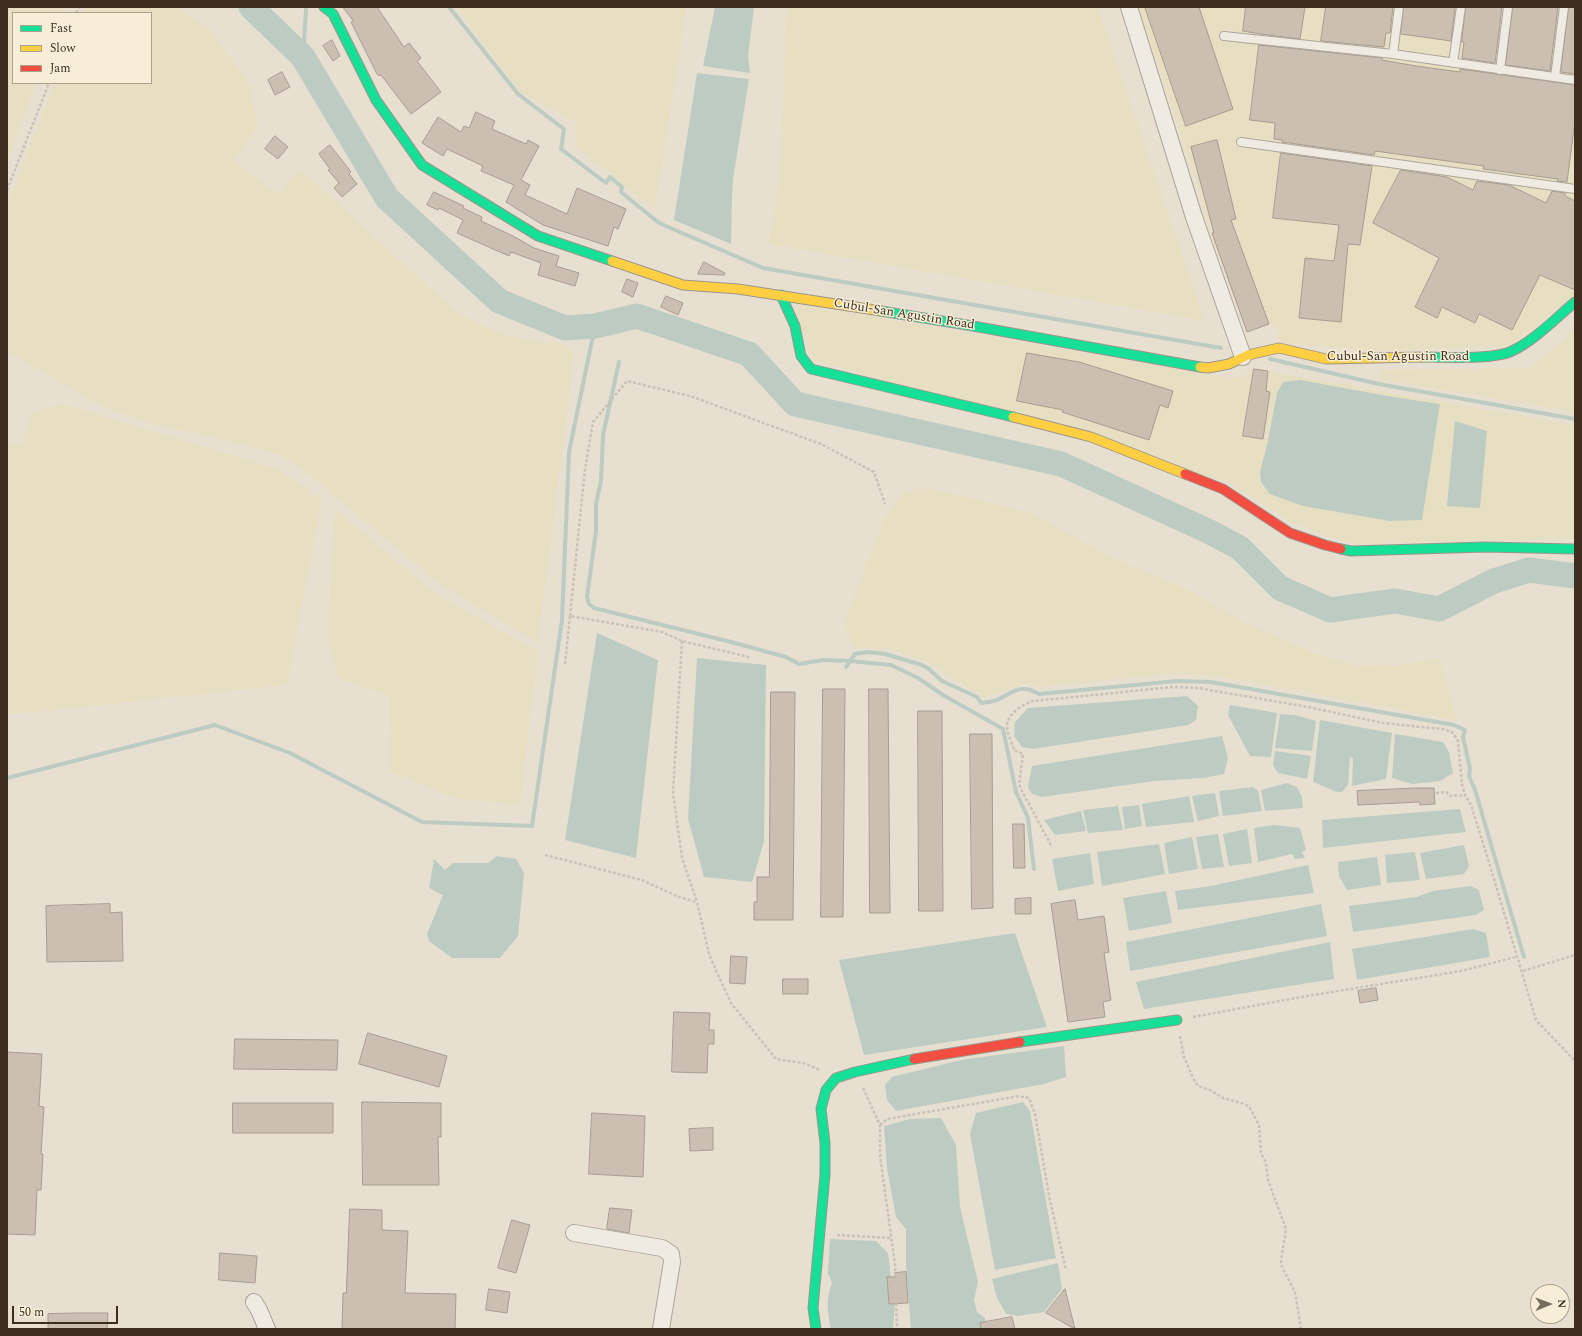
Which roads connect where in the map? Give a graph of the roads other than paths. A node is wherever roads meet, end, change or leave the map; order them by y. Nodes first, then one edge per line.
1 (324, 7) edge
2 (1129, 7) edge
3 (1399, 7) edge
4 (1461, 7) edge
5 (1508, 7) edge
6 (1564, 7) edge
7 (1224, 36) dead end
8 (1393, 54) junction
9 (1453, 63) junction
10 (1500, 70) junction
11 (1555, 77) junction
12 (1575, 80) edge
13 (1241, 142) dead end
14 (1575, 189) edge
15 (781, 295) junction
16 (1575, 302) edge
17 (1243, 357) junction
18 (1575, 549) edge
19 (1177, 1020) road end
20 (574, 1233) dead end
21 (254, 1302) dead end
22 (267, 1329) edge
23 (661, 1329) edge
24 (816, 1329) edge

1 - 15 street, Cubul-San Agustin Road
2 - 17 street
3 - 8 lane
4 - 9 lane
5 - 10 lane
6 - 11 lane
7 - 8 lane
8 - 9 lane
9 - 10 lane
10 - 11 lane
11 - 12 lane
13 - 14 lane
15 - 17 street, Cubul-San Agustin Road
15 - 18 street
16 - 17 street, Cubul-San Agustin Road
19 - 24 street
20 - 23 street
21 - 22 street

